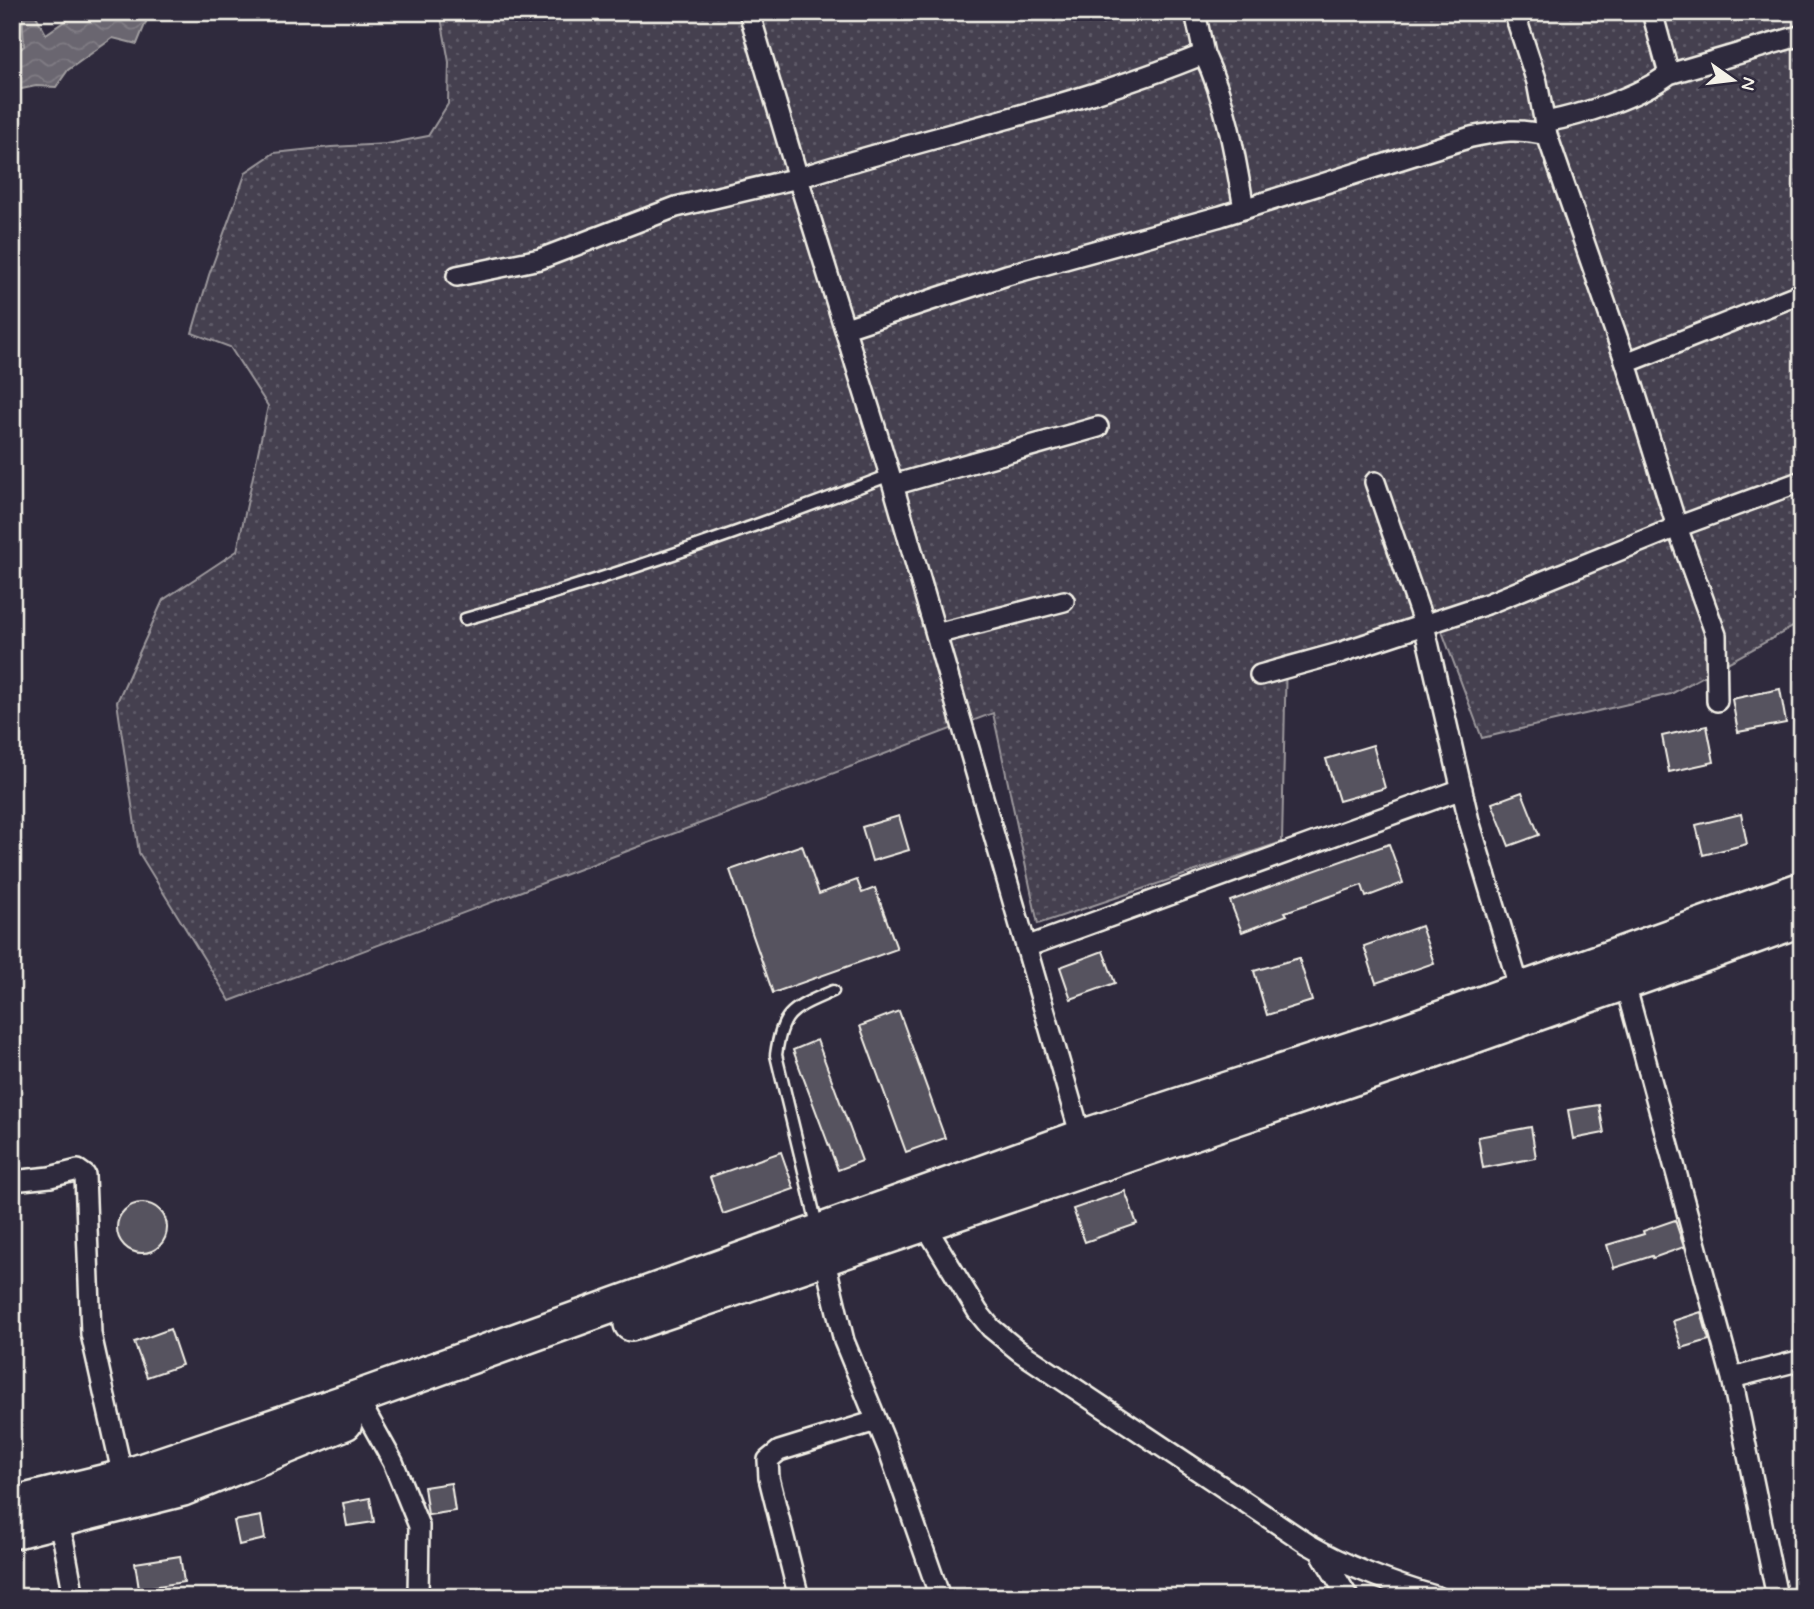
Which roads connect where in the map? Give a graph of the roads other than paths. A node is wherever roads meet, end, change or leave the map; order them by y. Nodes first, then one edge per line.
1 (749, 12) edge
2 (1195, 12) edge
3 (1514, 12) edge
4 (1652, 12) edge
5 (1802, 35) edge
6 (1203, 54) junction
7 (1669, 74) junction
8 (1546, 129) junction
9 (798, 178) junction
10 (1244, 209) junction
11 (457, 276) dead end
12 (1802, 293) edge
13 (846, 328) junction
14 (1626, 363) junction
15 (1098, 427) dead end
16 (891, 480) junction
17 (1802, 481) edge
18 (1375, 482) dead end
19 (1677, 527) junction
20 (1064, 601) dead end
21 (465, 619) dead end
22 (1424, 625) junction
23 (936, 635) junction
24 (1260, 676) dead end
25 (1717, 701) dead end
26 (1462, 789) junction
27 (1802, 889) edge
28 (1802, 919) edge
29 (1026, 947) junction
30 (1625, 984) junction
31 (1521, 990) junction
32 (833, 991) dead end
33 (1081, 1137) junction
34 (12, 1181) edge
35 (917, 1212) junction
36 (821, 1245) junction
37 (1802, 1360) edge
38 (1732, 1378) junction
39 (367, 1415) junction
40 (876, 1421) junction
41 (123, 1477) junction
42 (12, 1504) edge
43 (57, 1521) junction
44 (12, 1532) edge
45 (1319, 1550) junction
46 (797, 1590) dead end
47 (74, 1597) edge
48 (418, 1597) edge
49 (940, 1597) edge
50 (1348, 1597) edge
51 (1438, 1597) edge
52 (1777, 1597) edge

1 - 9 street
2 - 6 street
3 - 8 street
4 - 7 street
5 - 7 street
6 - 9 street
6 - 10 street
7 - 8 street
8 - 10 street
8 - 14 street
9 - 11 street
9 - 13 street
10 - 13 street
12 - 14 street
13 - 16 street
14 - 19 street
15 - 16 street
16 - 21 lane
16 - 23 street
17 - 19 street
18 - 22 street
19 - 22 street
19 - 25 street
20 - 23 street
22 - 24 street
22 - 26 street
23 - 29 street
26 - 29 street
26 - 31 street
27 - 31 highway
28 - 30 highway
29 - 33 street
30 - 35 highway
30 - 38 street
31 - 33 highway
32 - 36 lane
33 - 35 highway
34 - 41 street
35 - 36 highway
35 - 45 street
36 - 39 highway
36 - 40 street
36 - 41 highway
37 - 38 street
38 - 52 street
39 - 43 highway
39 - 48 street
40 - 46 street
40 - 49 street
41 - 42 highway
43 - 44 highway
43 - 47 street
45 - 50 street
45 - 51 street

